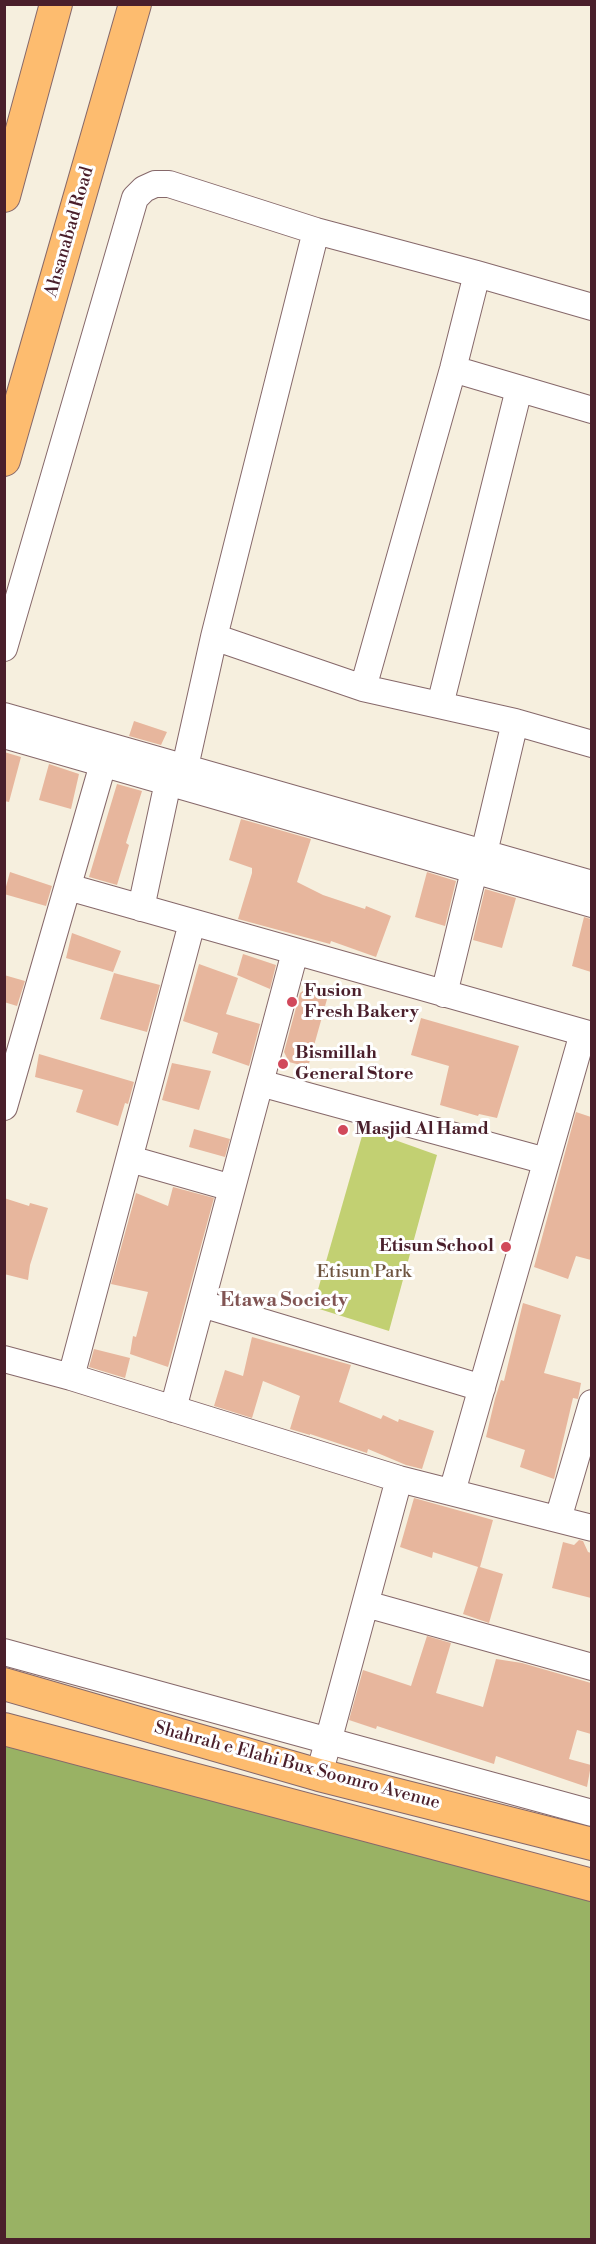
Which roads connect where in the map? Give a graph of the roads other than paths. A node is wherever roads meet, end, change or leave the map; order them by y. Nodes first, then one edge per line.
1 (56, 4) edge
2 (135, 4) edge
3 (4, 196) edge
4 (316, 231) junction
5 (477, 274) junction
6 (591, 308) edge
7 (453, 369) junction
8 (519, 388) junction
9 (591, 410) edge
10 (9, 430) edge
11 (4, 460) edge
12 (214, 637) junction
13 (4, 648) edge
14 (363, 688) junction
15 (440, 705) junction
16 (4, 716) edge
17 (515, 722) junction
18 (4, 735) edge
19 (591, 744) edge
20 (103, 764) junction
21 (176, 775) junction
22 (479, 862) junction
23 (591, 884) edge
24 (68, 887) junction
25 (591, 904) edge
26 (141, 908) junction
27 (192, 923) junction
28 (295, 952) junction
29 (444, 994) junction
30 (587, 1034) edge
31 (13, 1048) edge
32 (260, 1083) junction
33 (4, 1107) edge
34 (130, 1159) junction
35 (546, 1161) junction
36 (232, 1188) junction
37 (201, 1304) junction
38 (4, 1359) edge
39 (70, 1377) junction
40 (482, 1388) junction
41 (591, 1403) edge
42 (174, 1409) junction
43 (399, 1479) junction
44 (452, 1492) junction
45 (558, 1519) junction
46 (591, 1528) edge
47 (366, 1604) junction
48 (4, 1652) edge
49 (591, 1667) edge
50 (4, 1684) edge
51 (4, 1729) edge
52 (327, 1742) junction
53 (319, 1775) junction
54 (591, 1813) edge
55 (591, 1844) edge
56 (591, 1885) edge

1 - 3 main road
2 - 10 main road, Ahsanabad Road
4 - 5 street
4 - 12 street
4 - 13 street
5 - 6 street
5 - 7 street
7 - 8 street
7 - 14 street
8 - 9 street
8 - 15 street
10 - 11 main road, Ahsanabad Road
12 - 14 street
12 - 21 street
14 - 15 street
15 - 17 street
16 - 21 street
17 - 19 street
17 - 22 street
18 - 20 street
20 - 21 street
20 - 24 street
21 - 22 street
21 - 26 street
22 - 23 street
22 - 25 street
22 - 29 street
24 - 26 street
24 - 31 street
26 - 27 street
27 - 28 street
27 - 34 street
28 - 29 street
28 - 32 street
29 - 30 street
30 - 35 street
31 - 33 street
32 - 35 street
32 - 36 street
34 - 36 street
34 - 39 street
35 - 40 street
36 - 37 street
37 - 40 street
37 - 42 street
38 - 39 street
39 - 42 street
40 - 44 street
41 - 45 street
42 - 43 street
43 - 44 street
43 - 47 street
44 - 45 street
45 - 46 street
47 - 49 street
47 - 52 street
48 - 52 street
50 - 53 main road, Shahrah e Elahi Bux Soomro Avenue
51 - 56 main road
52 - 53 street
52 - 54 street
53 - 55 main road, Shahrah e Elahi Bux Soomro Avenue

